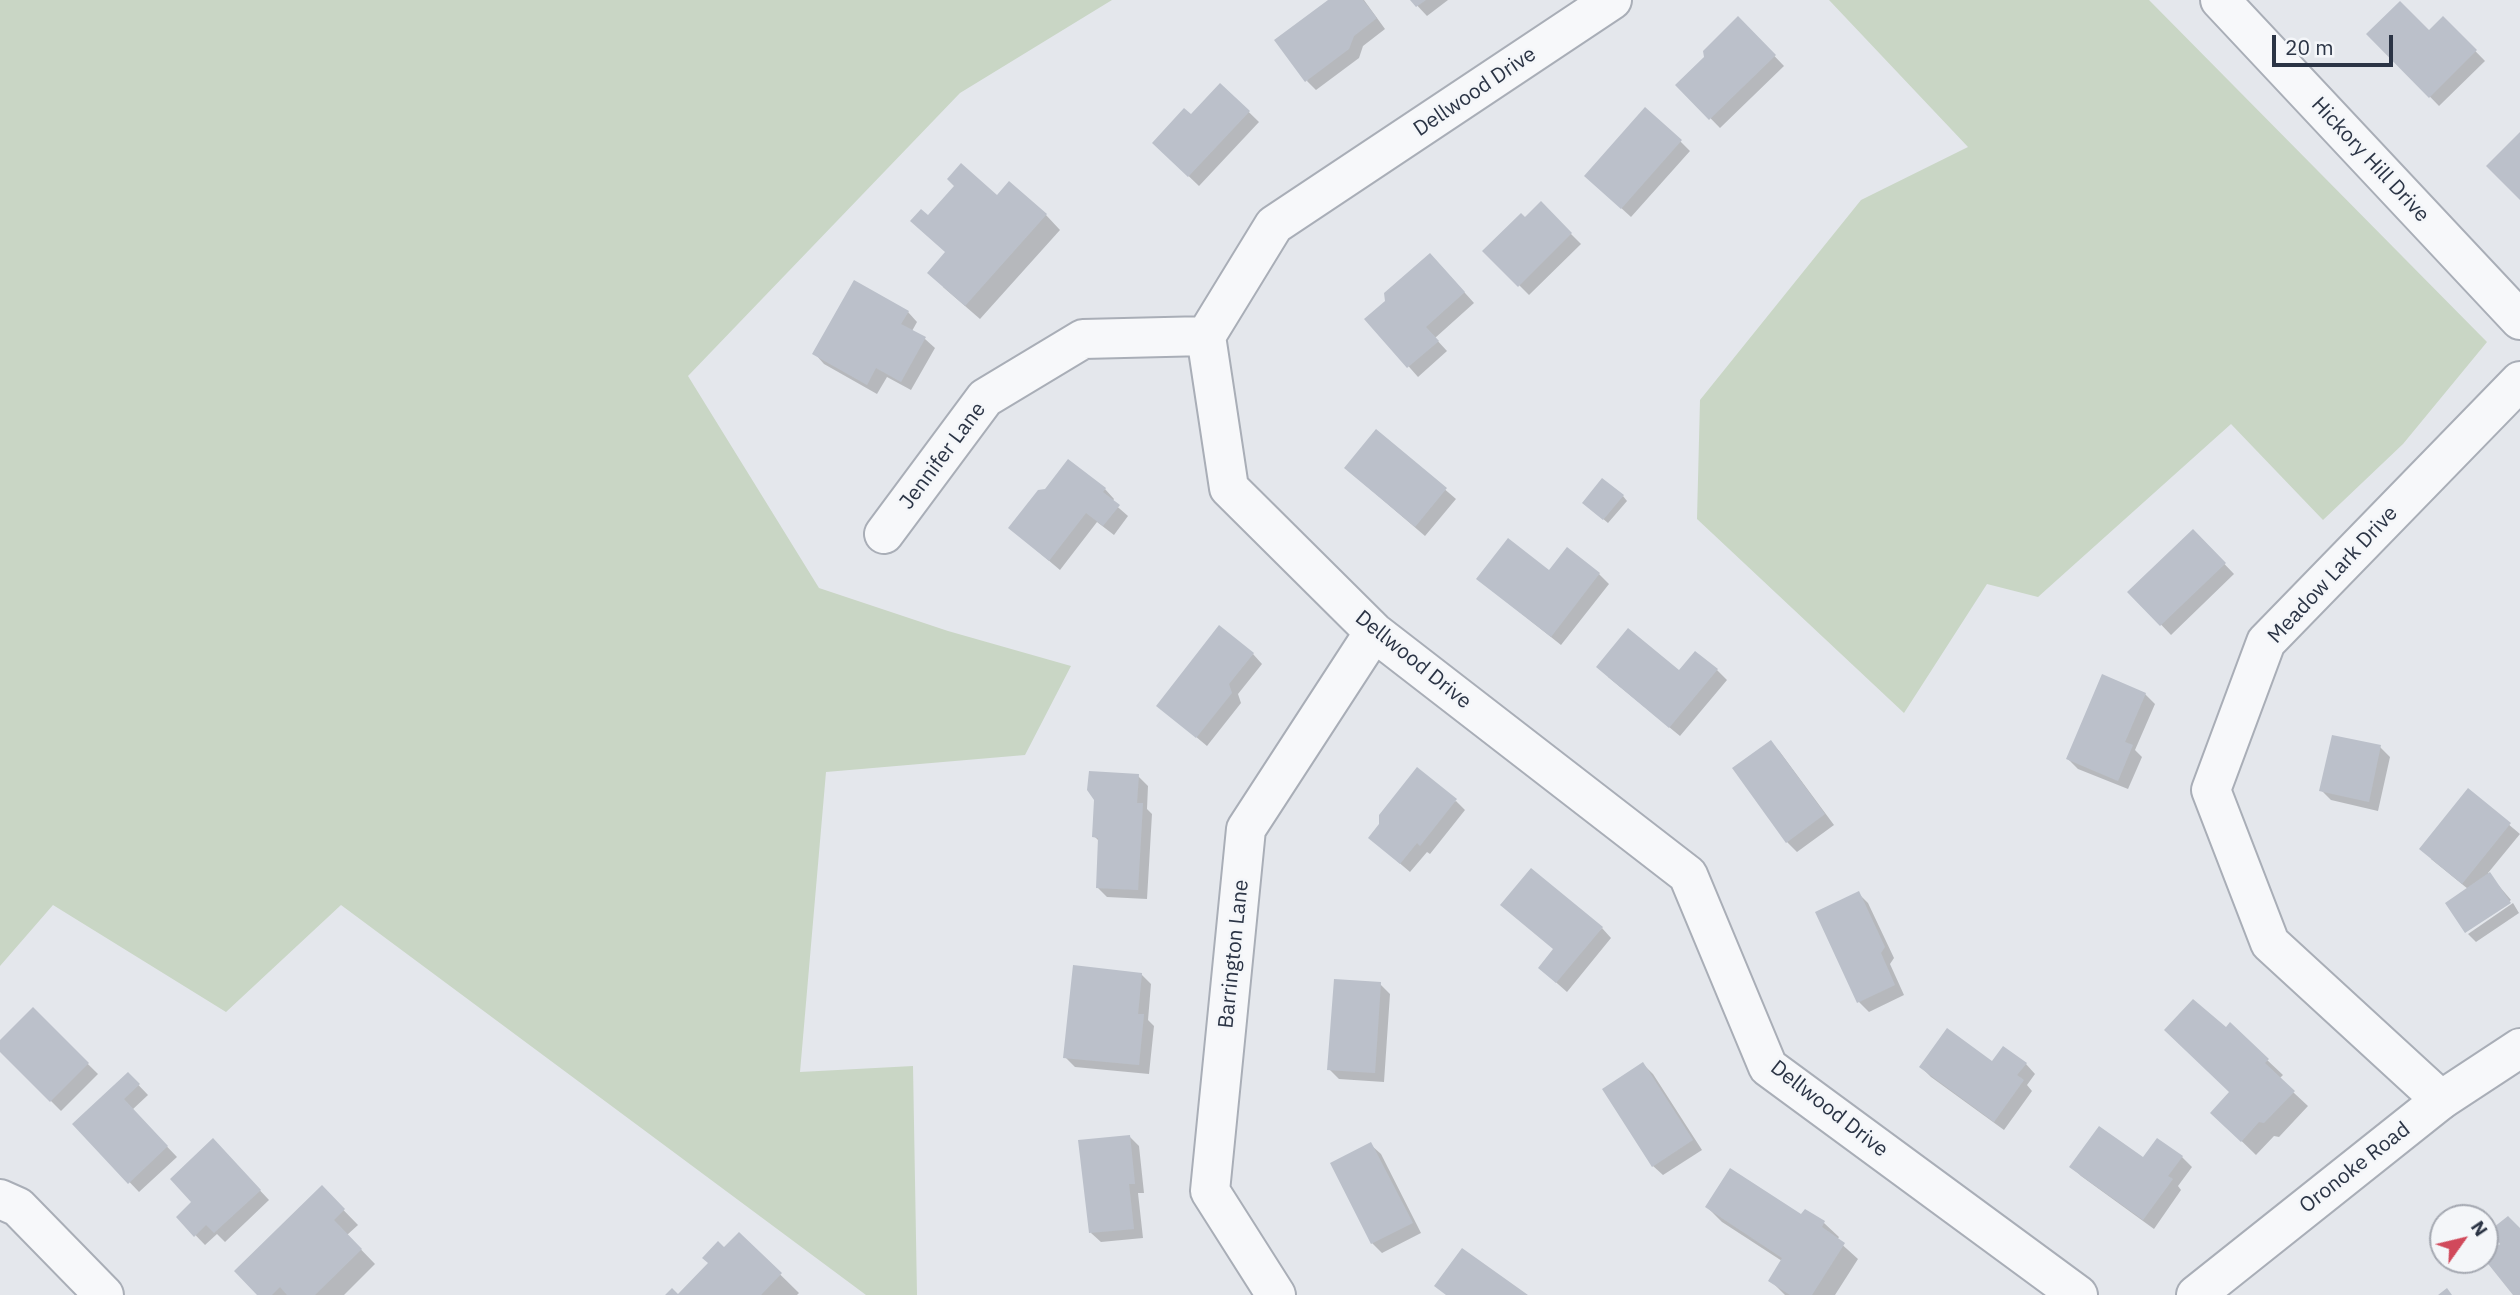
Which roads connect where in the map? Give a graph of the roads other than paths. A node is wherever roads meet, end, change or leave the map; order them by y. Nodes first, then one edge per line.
1 (1612, 0) edge
2 (2240, 7) edge
3 (2520, 320) edge
4 (1206, 336) junction
5 (2520, 381) edge
6 (884, 534) dead end
7 (1374, 632) junction
8 (2520, 1048) edge
9 (2441, 1100) junction
10 (0, 1199) edge
11 (104, 1295) edge
12 (1276, 1295) edge
13 (2078, 1295) edge
14 (2196, 1295) edge

1 - 4 street, Dellwood Drive
2 - 3 street, Hickory Hill Drive
4 - 6 street, Jennifer Lane
4 - 7 street, Dellwood Drive
5 - 9 street, Meadow Lark Drive
7 - 12 street, Barrington Lane
7 - 13 street, Dellwood Drive
8 - 9 street, Oronoke Road
9 - 14 street, Oronoke Road
10 - 11 street

